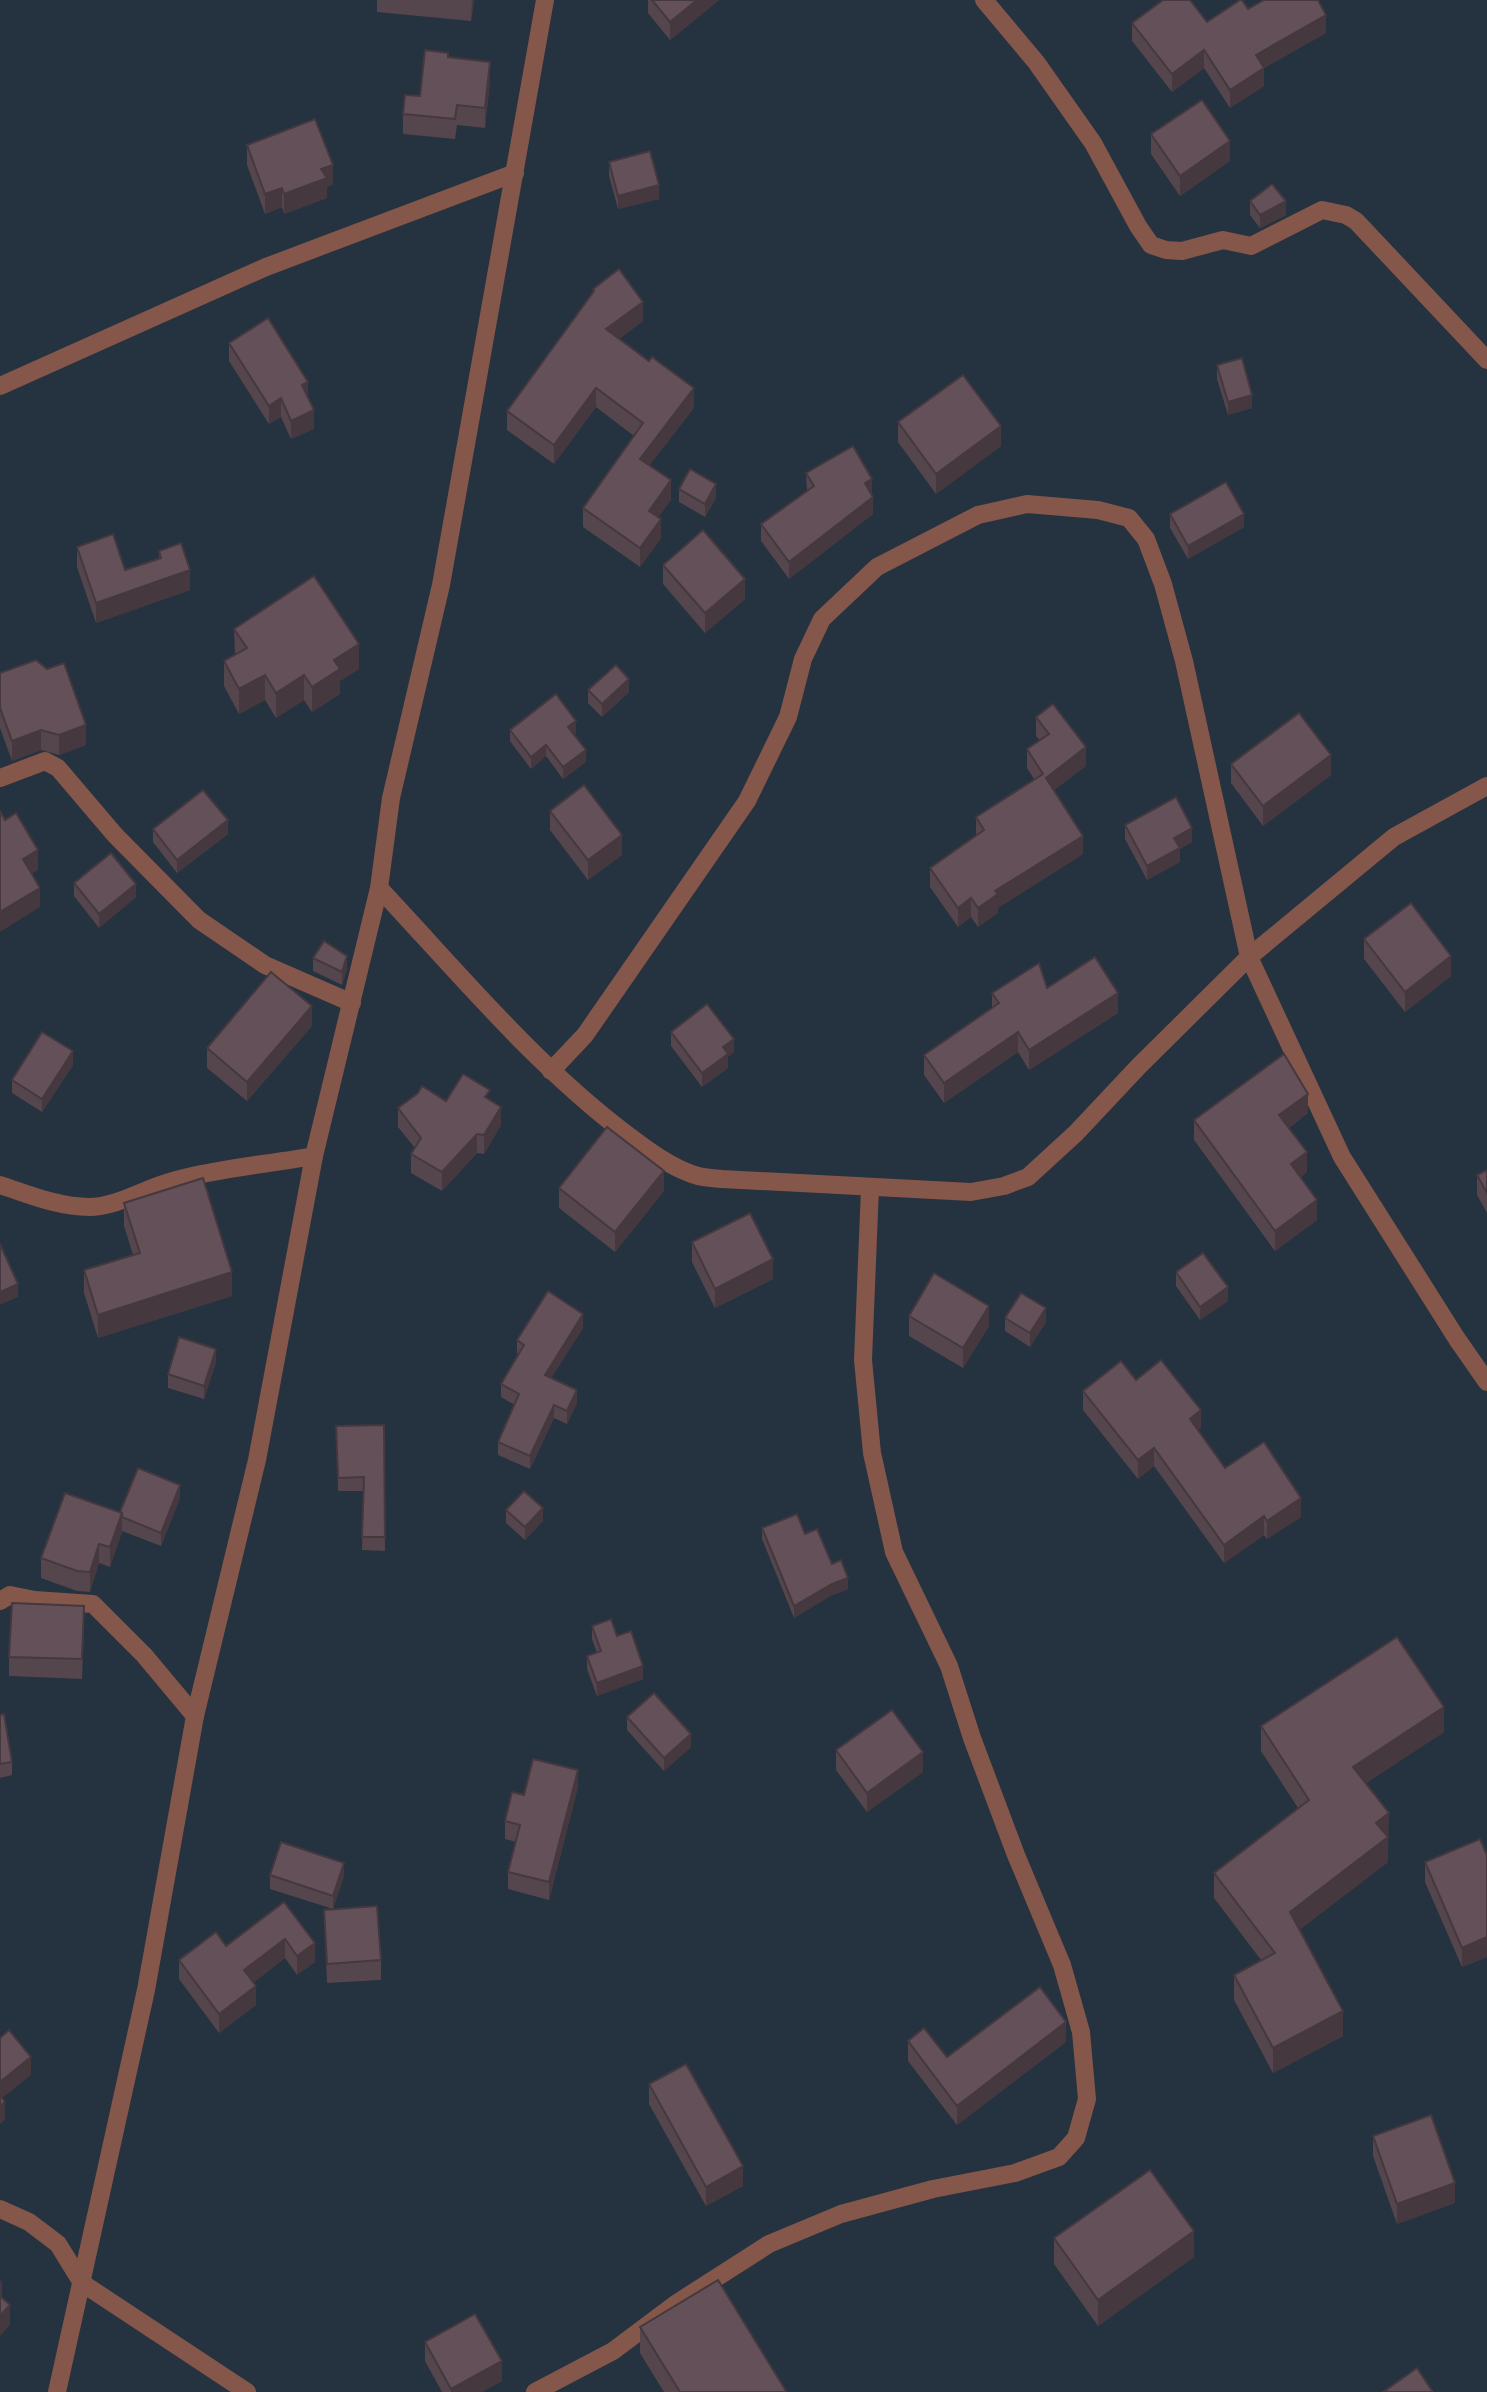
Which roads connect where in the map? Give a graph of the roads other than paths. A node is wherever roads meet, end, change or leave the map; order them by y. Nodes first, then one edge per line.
1 (545, 0) edge
2 (984, 0) edge
3 (515, 173) junction
4 (1487, 360) edge
5 (0, 386) edge
6 (0, 778) edge
7 (1487, 786) edge
8 (379, 888) junction
9 (1249, 957) junction
10 (352, 1003) junction
11 (551, 1071) junction
12 (314, 1156) junction
13 (0, 1185) edge
14 (870, 1188) junction
15 (1487, 1382) edge
16 (0, 1601) edge
17 (195, 1716) junction
18 (0, 2209) edge
19 (82, 2283) junction
20 (57, 2392) edge
21 (247, 2392) edge
22 (535, 2392) edge

1 - 3 street
2 - 4 street
3 - 5 street
3 - 8 street
6 - 10 street
7 - 9 street
8 - 10 street
8 - 11 street
9 - 11 street
9 - 14 street
9 - 15 street
10 - 12 street
11 - 14 street
12 - 13 street
12 - 17 street
14 - 22 street
16 - 17 street
17 - 19 street
18 - 19 street
19 - 20 street
19 - 21 street

